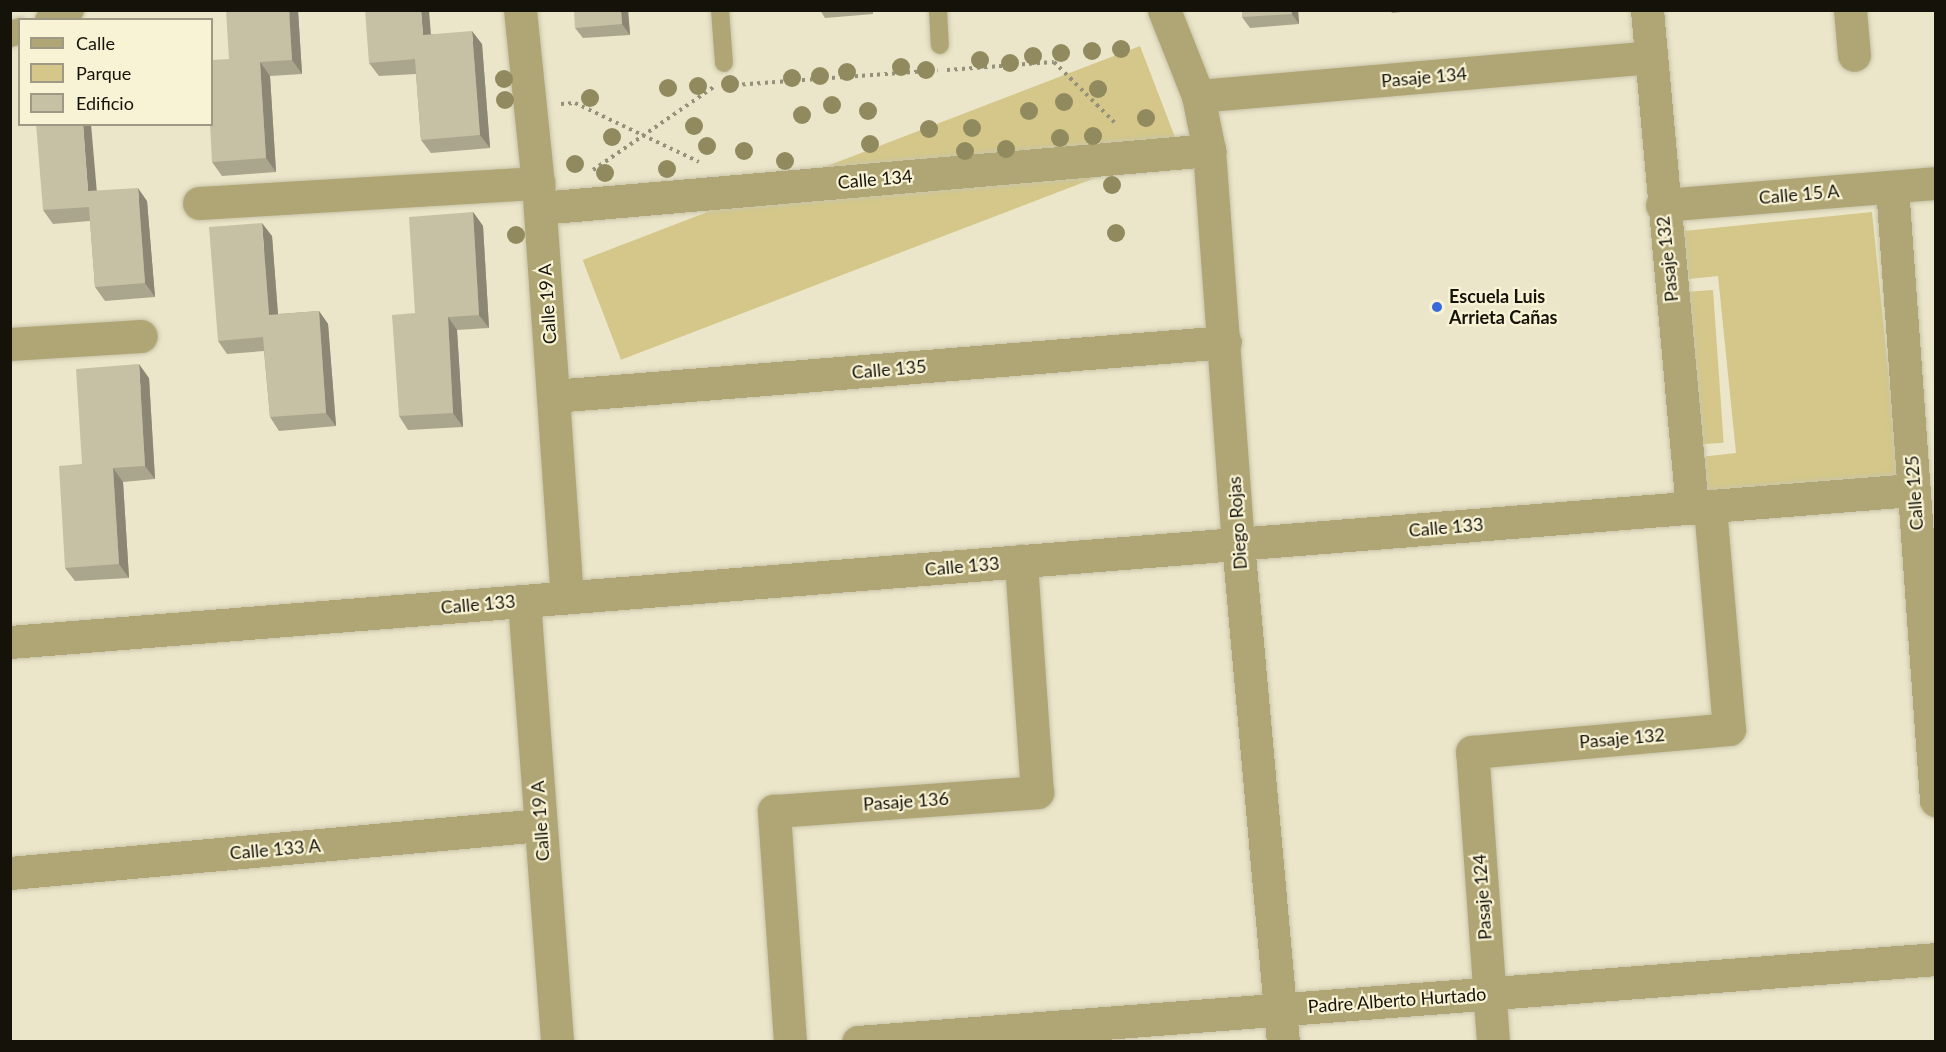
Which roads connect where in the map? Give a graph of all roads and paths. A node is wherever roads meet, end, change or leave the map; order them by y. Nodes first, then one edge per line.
1 (70, 10) edge
2 (520, 10) edge
3 (720, 10) edge
4 (938, 10) edge
5 (1164, 10) edge
6 (1647, 10) edge
7 (1850, 10) edge
8 (52, 18) edge
9 (940, 45) dead end
10 (1854, 55) dead end
11 (1649, 57) junction
12 (724, 63) dead end
13 (1198, 96) junction
14 (531, 107) junction
15 (644, 135) junction
16 (1209, 150) junction
17 (1148, 155) junction
18 (705, 165) dead end
19 (587, 175) dead end
20 (1935, 183) edge
21 (1892, 186) junction
22 (539, 195) junction
23 (199, 203) dead end
24 (1662, 205) junction
25 (141, 336) dead end
26 (1225, 342) junction
27 (10, 344) edge
28 (553, 396) junction
29 (1921, 407) edge
30 (1913, 490) junction
31 (1701, 507) junction
32 (1238, 543) junction
33 (1021, 561) junction
34 (567, 597) junction
35 (524, 601) junction
36 (10, 642) edge
37 (1472, 752) joint
38 (1935, 800) edge
39 (540, 825) junction
40 (10, 873) edge
41 (1935, 959) edge
42 (1489, 993) junction
43 (1280, 1009) junction
44 (557, 1041) edge
45 (790, 1041) edge
46 (858, 1041) edge
47 (1283, 1041) edge
48 (1493, 1041) edge

1 - 8 street
2 - 14 street, Calle 19 A
3 - 12 lane
4 - 9 lane
5 - 13 street, Diego Rojas
6 - 11 street, Pasaje 132
7 - 10 street
11 - 13 street, Pasaje 134
11 - 24 street, Pasaje 132
13 - 16 street, Diego Rojas
14 - 15 path
14 - 22 street, Calle 19 A
15 - 17 path
15 - 18 path
15 - 19 path
16 - 17 street, Calle 134
16 - 26 street, Diego Rojas
17 - 22 street, Calle 134
20 - 21 street, Calle 15 A
21 - 24 street, Calle 15 A
21 - 29 street, Calle 125
22 - 23 street, Calle 134
22 - 28 street, Calle 19 A
24 - 31 street, Pasaje 132
25 - 27 street
26 - 28 street, Calle 135
26 - 32 street, Diego Rojas
28 - 34 street, Calle 19 A
29 - 30 street, Calle 125
30 - 31 street, Calle 133
30 - 38 street, Calle 125
31 - 32 street, Calle 133
31 - 37 street, Pasaje 132
32 - 33 street, Calle 133
32 - 43 street, Diego Rojas
33 - 34 street, Calle 133
33 - 45 street, Pasaje 136
34 - 35 street, Calle 133
35 - 36 street, Calle 133
35 - 39 street, Calle 19 A
37 - 42 street, Pasaje 124
39 - 40 street, Calle 133 A
39 - 44 street, Calle 19 A
41 - 42 street, Padre Alberto Hurtado
42 - 43 street, Padre Alberto Hurtado
42 - 48 street, Pasaje 124
43 - 46 street, Padre Alberto Hurtado
43 - 47 street, Diego Rojas

